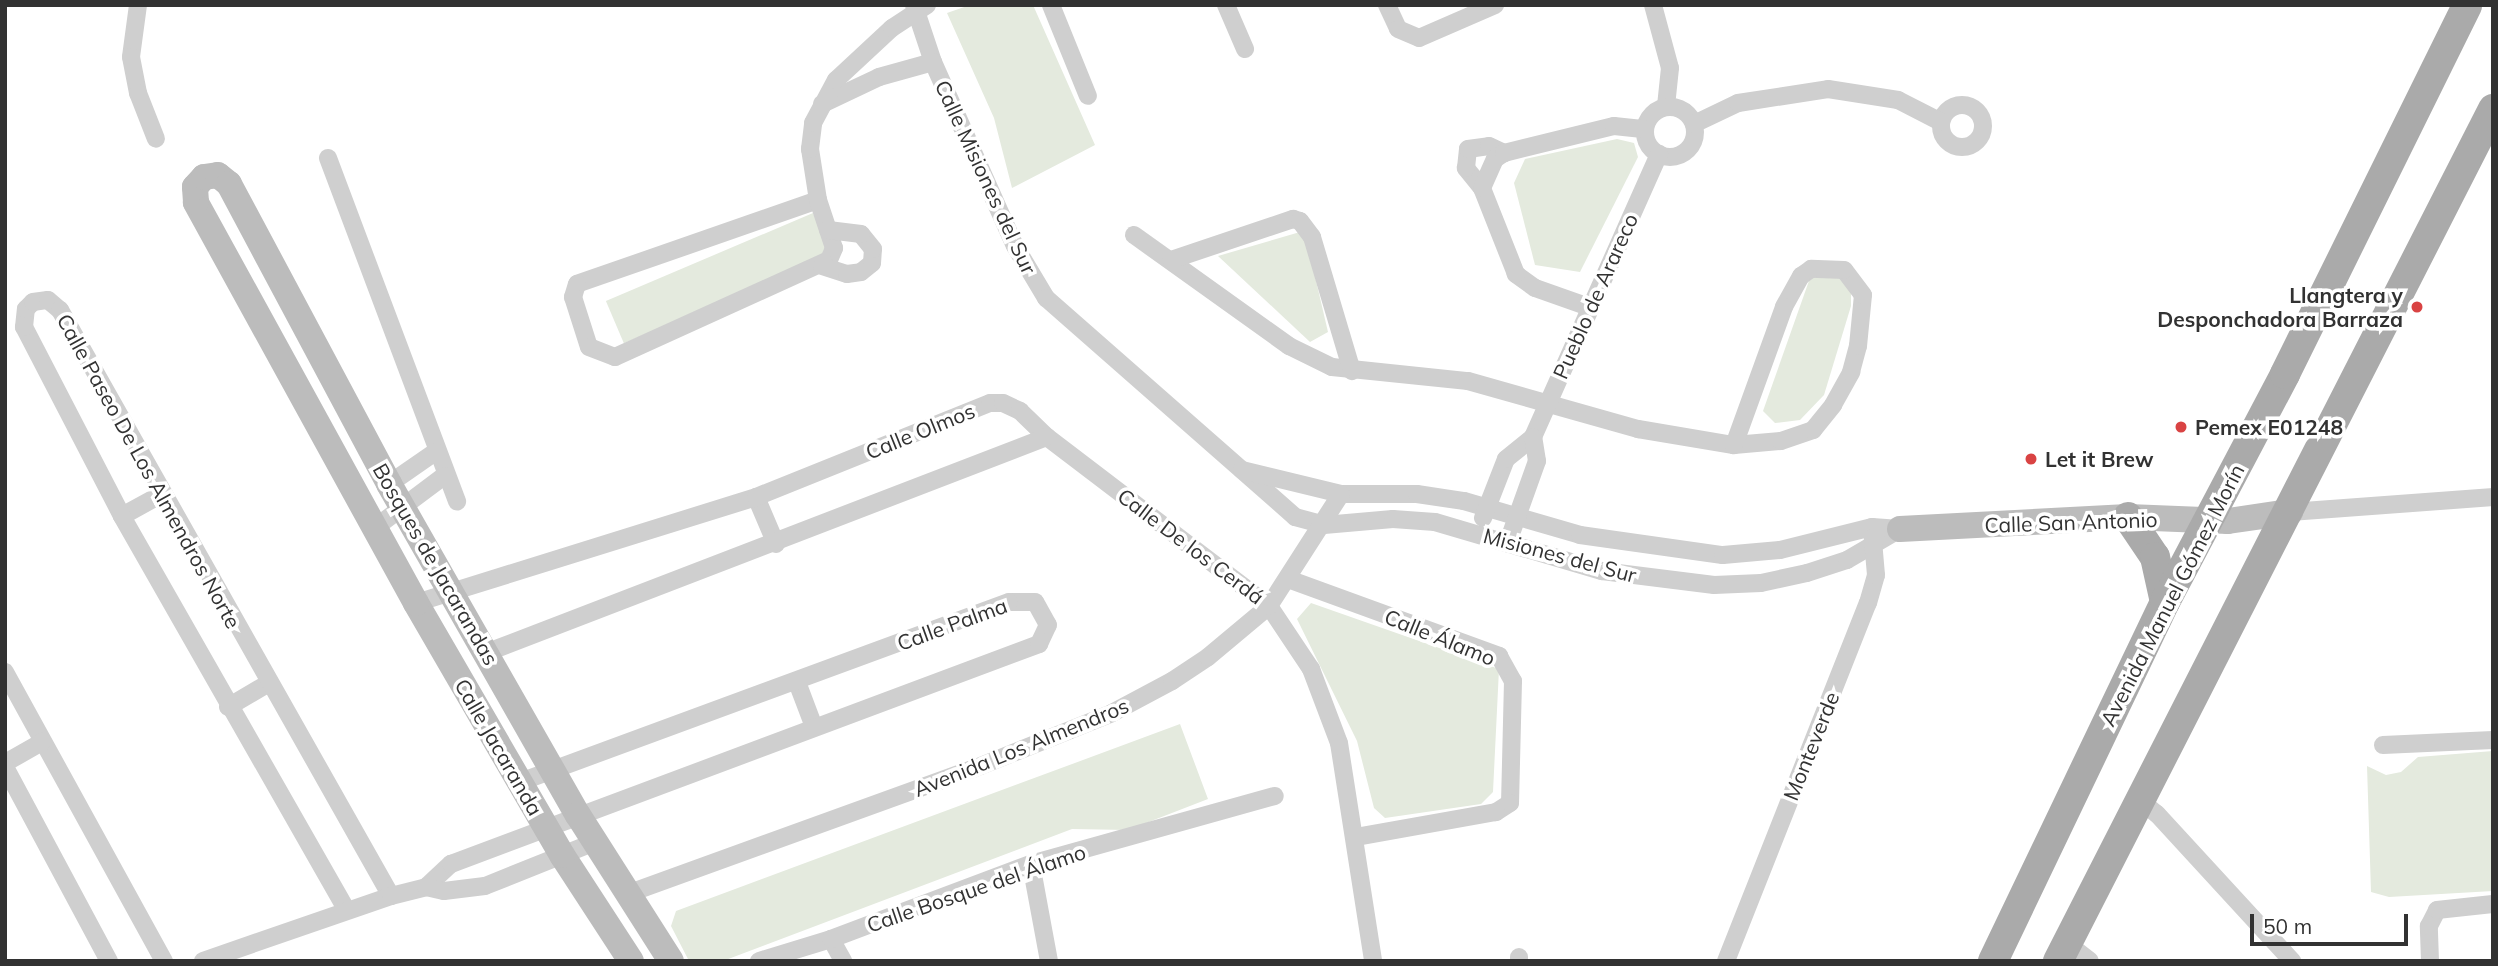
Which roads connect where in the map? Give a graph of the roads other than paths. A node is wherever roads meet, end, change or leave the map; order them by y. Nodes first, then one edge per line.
1 (138, 5) edge
2 (1051, 5) edge
3 (1226, 5) edge
4 (1387, 5) edge
5 (1495, 5) edge
6 (1653, 5) edge
7 (2467, 5) edge
8 (919, 7) edge
9 (868, 48) junction
10 (1245, 49) dead end
11 (933, 62) junction
12 (879, 77) junction
13 (1088, 96) dead end
14 (822, 104) junction
15 (1666, 107) junction
16 (2493, 109) edge
17 (1941, 122) dead end
18 (1694, 124) junction
19 (1645, 129) junction
20 (156, 139) dead end
21 (1504, 153) junction
22 (1659, 154) junction
23 (328, 159) dead end
24 (204, 177) joint
25 (1482, 188) junction
26 (818, 200) junction
27 (828, 230) junction
28 (1134, 234) dead end
29 (1171, 260) junction
30 (822, 266) junction
31 (1589, 307) junction
32 (322, 358) junction
33 (1352, 370) junction
34 (292, 374) junction
35 (1546, 407) junction
36 (1047, 437) junction
37 (1533, 438) junction
38 (1734, 445) junction
39 (435, 452) junction
40 (1242, 470) junction
41 (444, 476) junction
42 (388, 484) junction
43 (162, 494) junction
44 (1340, 494) junction
45 (756, 497) junction
46 (2493, 497) edge
47 (457, 502) dead end
48 (403, 507) junction
49 (1487, 507) junction
50 (2290, 512) junction
51 (122, 516) junction
52 (1518, 516) junction
53 (2128, 517) junction
54 (2208, 520) junction
55 (1324, 525) junction
56 (376, 527) junction
57 (1900, 529) joint
58 (1477, 532) junction
59 (1873, 536) junction
60 (1508, 542) junction
61 (776, 544) junction
62 (1288, 579) junction
63 (452, 590) junction
64 (2165, 602) junction
65 (416, 603) junction
66 (1269, 606) junction
67 (488, 652) junction
68 (5, 672) edge
69 (797, 682) junction
70 (267, 684) junction
71 (228, 707) junction
72 (814, 727) junction
73 (2493, 740) edge
74 (43, 742) junction
75 (2383, 745) dead end
76 (5, 765) edge
77 (553, 770) junction
78 (520, 782) junction
79 (1275, 796) dead end
80 (2142, 802) junction
81 (578, 815) junction
82 (546, 828) junction
83 (1355, 837) junction
84 (595, 842) junction
85 (562, 855) junction
86 (1031, 864) junction
87 (426, 887) junction
88 (627, 894) junction
89 (391, 896) junction
90 (2493, 904) edge
91 (346, 909) junction
92 (831, 939) junction
93 (2072, 955) edge
94 (109, 961) edge
95 (164, 961) edge
96 (204, 961) edge
97 (631, 961) edge
98 (671, 961) edge
99 (760, 961) edge
100 (843, 961) edge
101 (1049, 961) edge
102 (1373, 961) edge
103 (1726, 961) edge
104 (1993, 961) edge
105 (2292, 961) edge
106 (2430, 961) edge

1 - 20 street
2 - 13 street
3 - 10 street
4 - 5 street
6 - 15 street
7 - 54 main road, Avenida Manuel Gómez Morín
8 - 9 street
8 - 11 street, Calle Misiones del Sur
9 - 12 street
9 - 14 street
11 - 12 street
11 - 40 street, Calle Misiones del Sur
12 - 14 street
14 - 26 street
15 - 18 street
15 - 19 street
16 - 50 main road
17 - 18 street
18 - 22 street
19 - 21 street
19 - 22 street
21 - 25 street
21 - 25 street
22 - 31 street, Pueblo de Arareco
23 - 39 street
24 - 32 street, Bosques de Jacarandas
24 - 34 street, Calle Jacaranda
25 - 31 street
26 - 27 street
26 - 30 street
27 - 30 street
27 - 30 street
28 - 29 street
29 - 33 street
29 - 33 street
31 - 35 street, Pueblo de Arareco
32 - 34 street
32 - 42 street, Bosques de Jacarandas
33 - 35 street
34 - 56 street, Calle Jacaranda
35 - 37 street, Pueblo de Arareco
35 - 38 street
36 - 45 street, Calle Olmos
36 - 61 street
36 - 66 street, Calle De los Cerdá
37 - 49 street
37 - 52 street
38 - 38 street
39 - 41 street
39 - 42 street
40 - 44 street, Calle Misiones del Sur
40 - 55 street, Calle Misiones del Sur
41 - 47 street
41 - 48 street
42 - 48 street, Bosques de Jacarandas
43 - 51 street
43 - 51 street, Calle Paseo De Los Almendros Norte
43 - 70 street, Calle Paseo De Los Almendros Norte
44 - 49 street, Misiones del Sur
44 - 55 street, Avenida Los Almendros
45 - 61 street
45 - 63 street, Calle Olmos
46 - 50 street, Calle San Antonio
48 - 56 street
48 - 63 street, Bosques de Jacarandas
49 - 52 street, Misiones del Sur
49 - 58 street
50 - 54 street, Calle San Antonio
50 - 80 main road
51 - 71 street, Calle Paseo De Los Almendros Norte
52 - 59 street, Misiones del Sur
52 - 60 street
53 - 54 street, Calle San Antonio
53 - 57 street, Calle San Antonio
53 - 64 main road
54 - 64 main road, Avenida Manuel Gómez Morín
55 - 58 street, Misiones del Sur
55 - 62 street, Avenida Los Almendros
56 - 65 street, Calle Jacaranda
57 - 59 street, Calle San Antonio
58 - 60 street, Misiones del Sur
59 - 60 street, Misiones del Sur
59 - 103 street, Monteverde
61 - 67 street
62 - 66 street, Avenida Los Almendros
62 - 83 street, Calle Álamo
63 - 65 street, Calle Olmos
63 - 67 street, Bosques de Jacarandas
64 - 104 main road, Avenida Manuel Gómez Morín
65 - 78 street, Calle Jacaranda
66 - 83 street, Calle De los Cerdá
66 - 88 street, Avenida Los Almendros
67 - 77 street, Bosques de Jacarandas
68 - 74 street
69 - 72 street
69 - 72 street, Calle Palma
69 - 77 street, Calle Palma
70 - 71 street
70 - 89 street, Calle Paseo De Los Almendros Norte
71 - 91 street, Calle Paseo De Los Almendros Norte
72 - 81 street, Calle Palma
73 - 75 street
74 - 76 street
74 - 95 street
76 - 94 street
77 - 78 street, Calle Palma
77 - 81 street, Bosques de Jacarandas
78 - 82 street, Calle Jacaranda
79 - 86 street, Calle Bosque del Álamo
80 - 93 main road
80 - 105 street
81 - 82 street, Calle Palma
81 - 84 street, Bosques de Jacarandas
82 - 85 street, Calle Jacaranda
82 - 87 street, Calle Palma
83 - 102 street, Calle De los Cerdá
84 - 85 street
84 - 88 street, Bosques de Jacarandas
85 - 87 street
85 - 97 street, Calle Jacaranda
86 - 92 street, Calle Bosque del Álamo
86 - 101 street
87 - 89 street
88 - 98 street, Bosques de Jacarandas
89 - 91 street
90 - 106 street
91 - 96 street
92 - 99 street, Calle Bosque del Álamo
92 - 100 street

